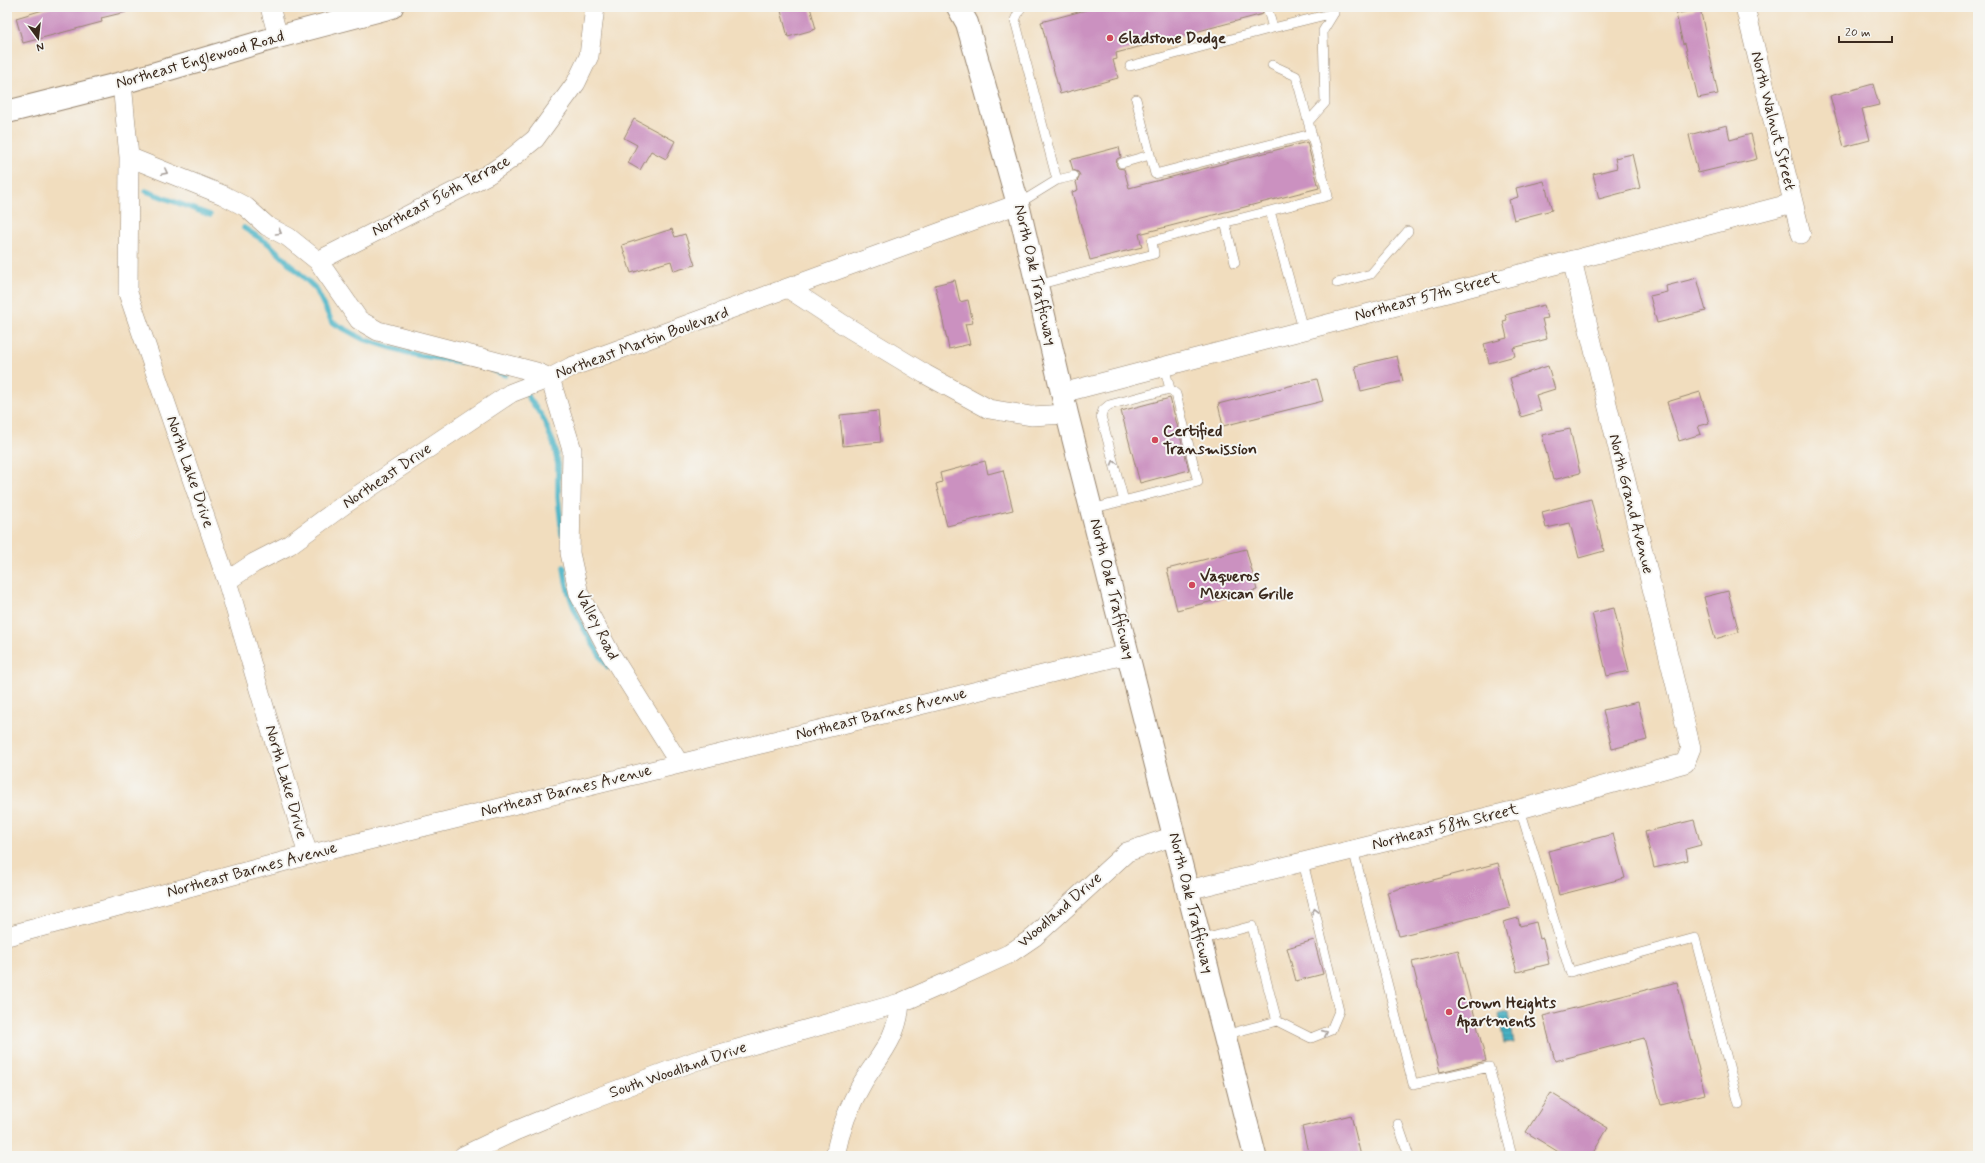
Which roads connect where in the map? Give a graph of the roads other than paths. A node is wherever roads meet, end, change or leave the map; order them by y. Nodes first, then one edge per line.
1 (270, 7) edge
2 (392, 7) edge
3 (595, 7) edge
4 (1021, 7) edge
5 (1267, 7) edge
6 (1745, 7) edge
7 (1334, 10) edge
8 (964, 12) edge
9 (1273, 28) junction
10 (278, 37) junction
11 (1272, 65) dead end
12 (1130, 66) dead end
13 (122, 83) junction
14 (1136, 99) dead end
15 (7, 112) edge
16 (1308, 122) junction
17 (1311, 134) junction
18 (1150, 155) junction
19 (129, 157) junction
20 (1122, 163) dead end
21 (1074, 176) dead end
22 (1057, 180) junction
23 (1793, 203) junction
24 (1018, 204) junction
25 (1270, 211) junction
26 (1225, 222) junction
27 (1408, 231) dead end
28 (1801, 234) dead end
29 (1572, 260) junction
30 (318, 261) junction
31 (1235, 263) dead end
32 (1337, 283) dead end
33 (1037, 285) junction
34 (789, 289) junction
35 (1303, 329) junction
36 (1164, 366) junction
37 (550, 378) junction
38 (1170, 389) junction
39 (1062, 393) junction
40 (1068, 414) junction
41 (1124, 500) junction
42 (1091, 509) junction
43 (227, 581) junction
44 (1128, 654) junction
45 (1691, 748) joint
46 (679, 763) junction
47 (1520, 809) junction
48 (1174, 836) junction
49 (1353, 849) junction
50 (308, 855) junction
51 (1303, 862) junction
52 (1188, 890) junction
53 (7, 936) edge
54 (1200, 940) junction
55 (900, 1003) junction
56 (1278, 1020) junction
57 (1224, 1035) junction
58 (1739, 1104) dead end
59 (1398, 1124) dead end
60 (463, 1156) edge
61 (835, 1156) edge
62 (1255, 1156) edge
63 (1409, 1156) edge
64 (1512, 1156) edge

1 - 10 street
2 - 10 main road, Northeast Englewood Road
3 - 30 street, Northeast 56th Terrace
4 - 22 lane
5 - 9 lane
6 - 23 street, North Walnut Street
7 - 9 lane
7 - 16 lane
8 - 24 main road, North Oak Trafficway
9 - 12 lane
10 - 13 main road, Northeast Englewood Road
11 - 16 lane
13 - 15 main road, Northeast Englewood Road
13 - 19 street, North Lake Drive
14 - 18 lane
16 - 17 lane
17 - 18 lane
17 - 25 lane
18 - 20 lane
19 -> 30 street, Northeast Martin Boulevard
19 - 43 street, North Lake Drive
21 - 22 lane
22 - 24 lane
23 - 28 street, North Walnut Street
23 - 29 street, Northeast 57th Street
24 - 33 main road, North Oak Trafficway
24 - 34 street, Northeast Martin Boulevard
25 - 26 lane
25 - 35 lane
26 - 31 lane
26 - 33 lane
27 - 32 lane
29 - 35 street, Northeast 57th Street
29 - 45 street, North Grand Avenue
30 - 37 street, Northeast Martin Boulevard
33 - 39 main road, North Oak Trafficway
34 - 37 street, Northeast Martin Boulevard
34 - 40 street
35 - 36 street, Northeast 57th Street
36 - 38 lane
36 - 39 street, Northeast 57th Street
37 - 43 street, Northeast Drive
37 - 46 street, Valley Road
41 -> 38 lane
38 - 41 lane
39 - 40 main road, North Oak Trafficway
40 - 42 main road, North Oak Trafficway
41 - 42 lane
42 - 44 main road, North Oak Trafficway
43 - 50 street, North Lake Drive
44 - 46 street, Northeast Barnes Avenue
44 - 48 main road, North Oak Trafficway
45 - 47 street, Northeast 58th Street
46 - 50 street, Northeast Barnes Avenue
47 - 49 street, Northeast 58th Street
47 - 58 lane
48 - 52 main road, North Oak Trafficway
48 - 55 street, Woodland Drive
49 - 51 street, Northeast 58th Street
49 - 64 lane
50 - 53 street, Northeast Barnes Avenue
51 - 52 street, Northeast 58th Street
56 -> 51 lane
52 - 54 main road, North Oak Trafficway
54 - 56 lane
54 - 57 main road, North Oak Trafficway
55 - 60 street, South Woodland Drive
55 - 61 street
56 - 57 lane
57 - 62 main road, North Oak Trafficway
59 - 63 lane

